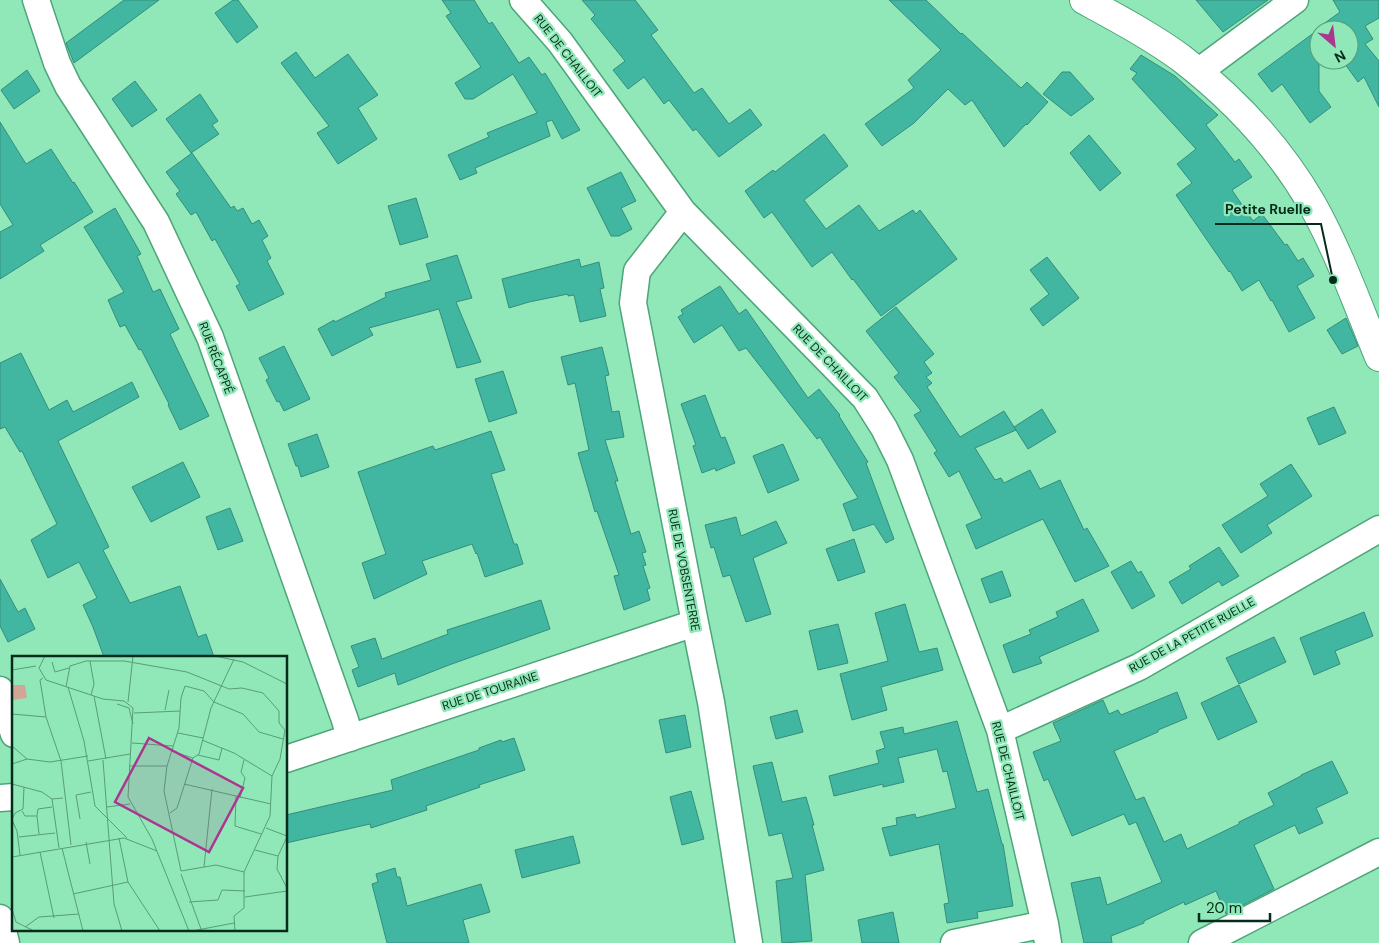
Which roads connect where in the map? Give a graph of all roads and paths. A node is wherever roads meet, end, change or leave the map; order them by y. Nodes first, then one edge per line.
1 (36, 0) edge
2 (524, 0) edge
3 (1084, 0) edge
4 (1296, 0) edge
5 (1198, 72) junction
6 (683, 212) junction
7 (1379, 357) edge
8 (1379, 528) edge
9 (694, 623) junction
10 (0, 690) edge
11 (12, 728) edge
12 (1000, 730) junction
13 (350, 738) junction
14 (288, 758) edge
15 (1379, 852) edge
16 (0, 918) edge
17 (1047, 933) edge
18 (6, 943) edge
19 (749, 943) edge
20 (954, 943) edge
21 (1202, 943) edge

1 - 13 street, RUE RÉCAPPÉ
2 - 6 street, RUE DE CHAILLOIT
3 - 5 street
4 - 5 street
5 - 7 street
6 - 9 street, RUE DE VOBSENTERRE
6 - 12 street, RUE DE CHAILLOIT
8 - 12 street, RUE DE LA PETITE RUELLE
9 - 13 street, RUE DE TOURAINE
9 - 19 street, RUE DE VOBSENTERRE
10 - 11 street
12 - 17 street, RUE DE CHAILLOIT
13 - 14 street, RUE DE TOURAINE
15 - 21 street
16 - 18 street
17 - 20 street

